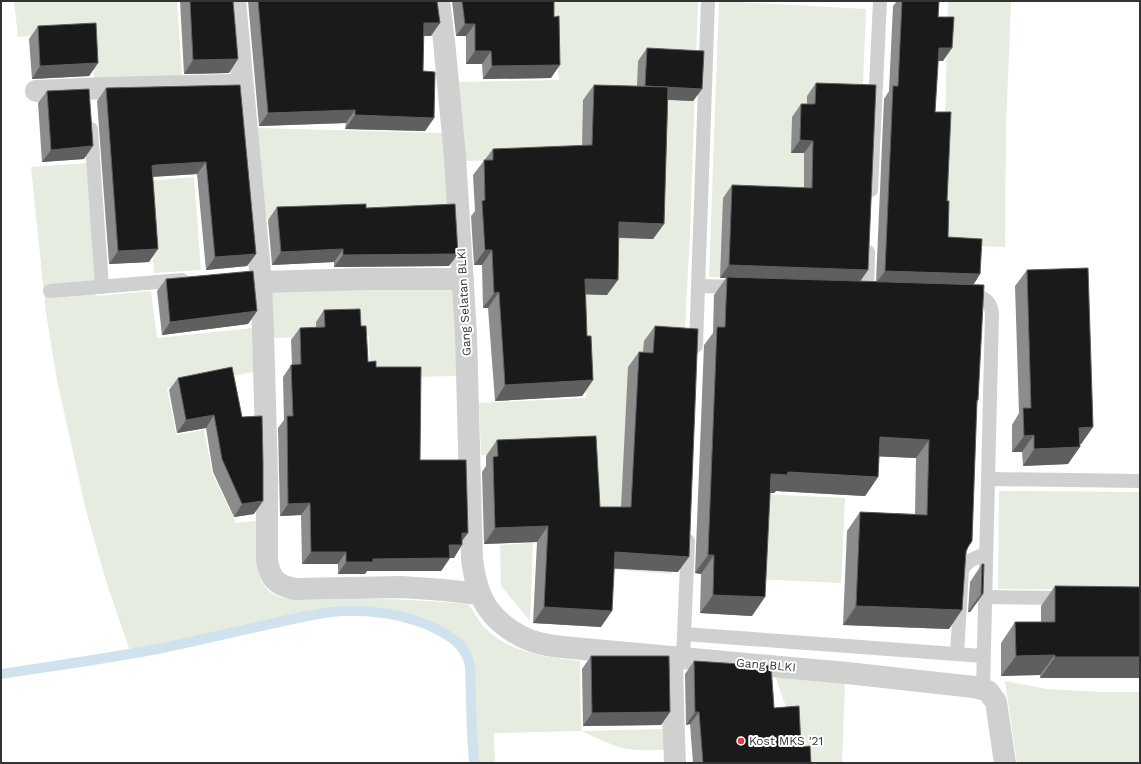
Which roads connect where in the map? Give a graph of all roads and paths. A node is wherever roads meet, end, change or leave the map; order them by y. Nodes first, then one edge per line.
1 (235, 1) edge
2 (439, 1) edge
3 (708, 1) edge
4 (880, 1) edge
5 (242, 85) junction
6 (36, 91) dead end
7 (89, 102) junction
8 (871, 204) edge
9 (869, 236) edge
10 (255, 277) junction
11 (196, 279) edge
12 (463, 279) junction
13 (698, 286) junction
14 (102, 287) junction
15 (752, 288) edge
16 (50, 291) dead end
17 (851, 291) edge
18 (866, 292) junction
19 (882, 292) edge
20 (953, 295) edge
21 (696, 356) edge
22 (988, 479) junction
23 (1140, 481) edge
24 (688, 525) edge
25 (986, 554) junction
26 (985, 597) junction
27 (482, 598) junction
28 (1078, 598) edge
29 (684, 634) junction
30 (957, 654) junction
31 (983, 656) junction
32 (677, 657) junction
33 (982, 689) junction
34 (675, 763) edge
35 (1005, 763) edge

1 - 5 street
2 - 12 street, Gang Selatan BLKI
3 - 13 lane
4 - 8 lane
5 - 7 street
5 - 10 street
6 - 7 street
7 - 14 lane
9 - 18 lane
10 - 12 street
10 - 27 street
11 - 14 lane
12 - 27 street, Gang Selatan BLKI
13 - 15 lane
13 - 21 lane
14 - 16 lane
17 - 18 lane
18 - 19 lane
20 - 22 lane
22 - 23 lane
22 - 25 lane
24 - 29 lane
25 - 26 lane
25 - 30 lane
26 - 28 lane
26 - 31 lane
27 - 32 street, Gang BLKI
29 - 30 lane
29 - 32 lane
30 - 31 lane
31 - 33 lane
32 - 33 street, Gang BLKI
32 - 34 street
33 - 35 street

